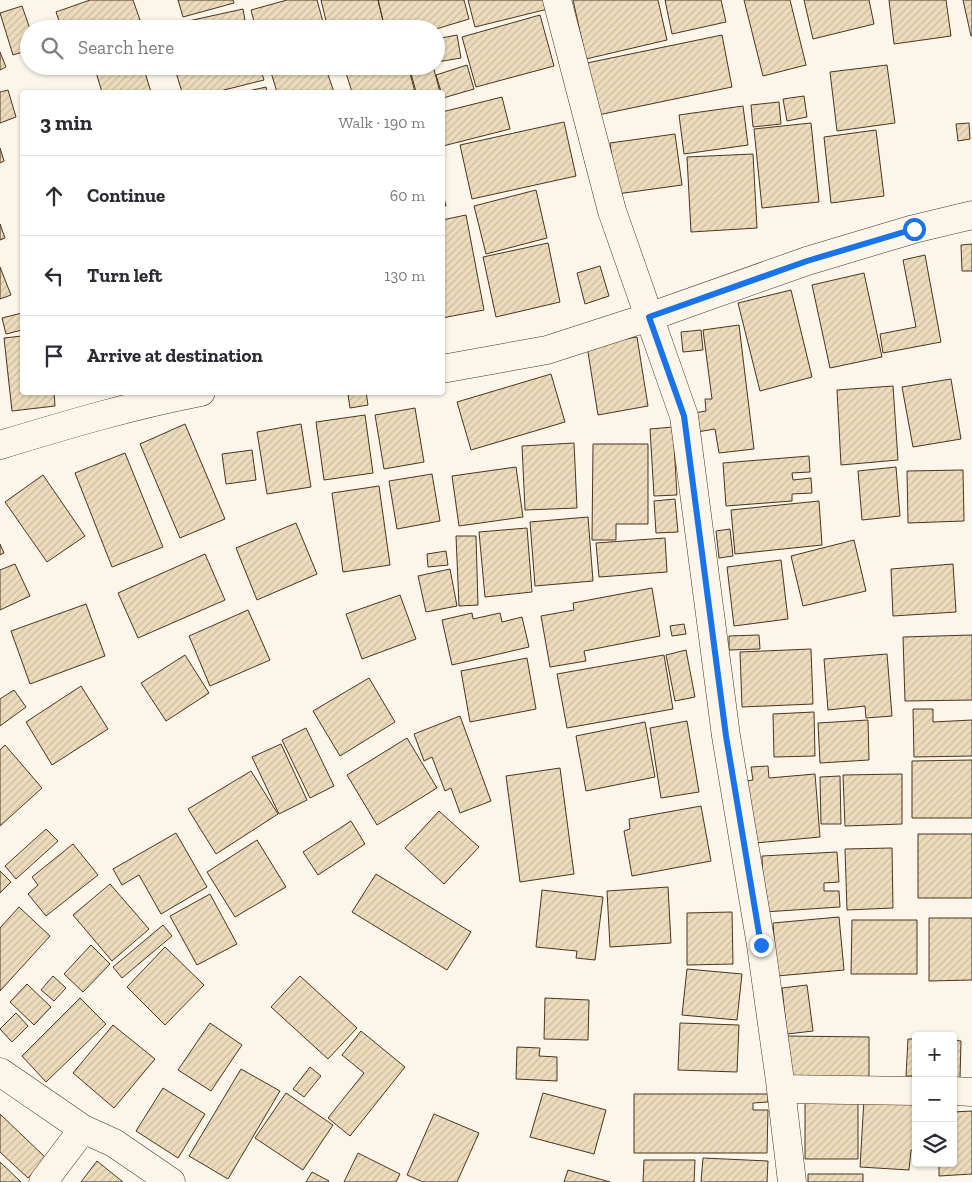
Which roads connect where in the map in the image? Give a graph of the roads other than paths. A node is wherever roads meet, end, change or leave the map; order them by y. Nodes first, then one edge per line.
1 (557, 0) edge
2 (972, 215) edge
3 (649, 317) junction
4 (445, 368) edge
5 (186, 395) edge
6 (0, 445) edge
7 (0, 1072) edge
8 (781, 1089) junction
9 (912, 1091) edge
10 (957, 1092) edge
11 (972, 1092) edge
12 (83, 1129) junction
13 (43, 1182) edge
14 (171, 1182) edge
15 (792, 1182) edge

1 - 3 street
2 - 3 street
3 - 4 street
3 - 8 street
5 - 6 street
7 - 12 street
8 - 9 street
8 - 15 street
10 - 11 street
12 - 13 street
12 - 14 street

